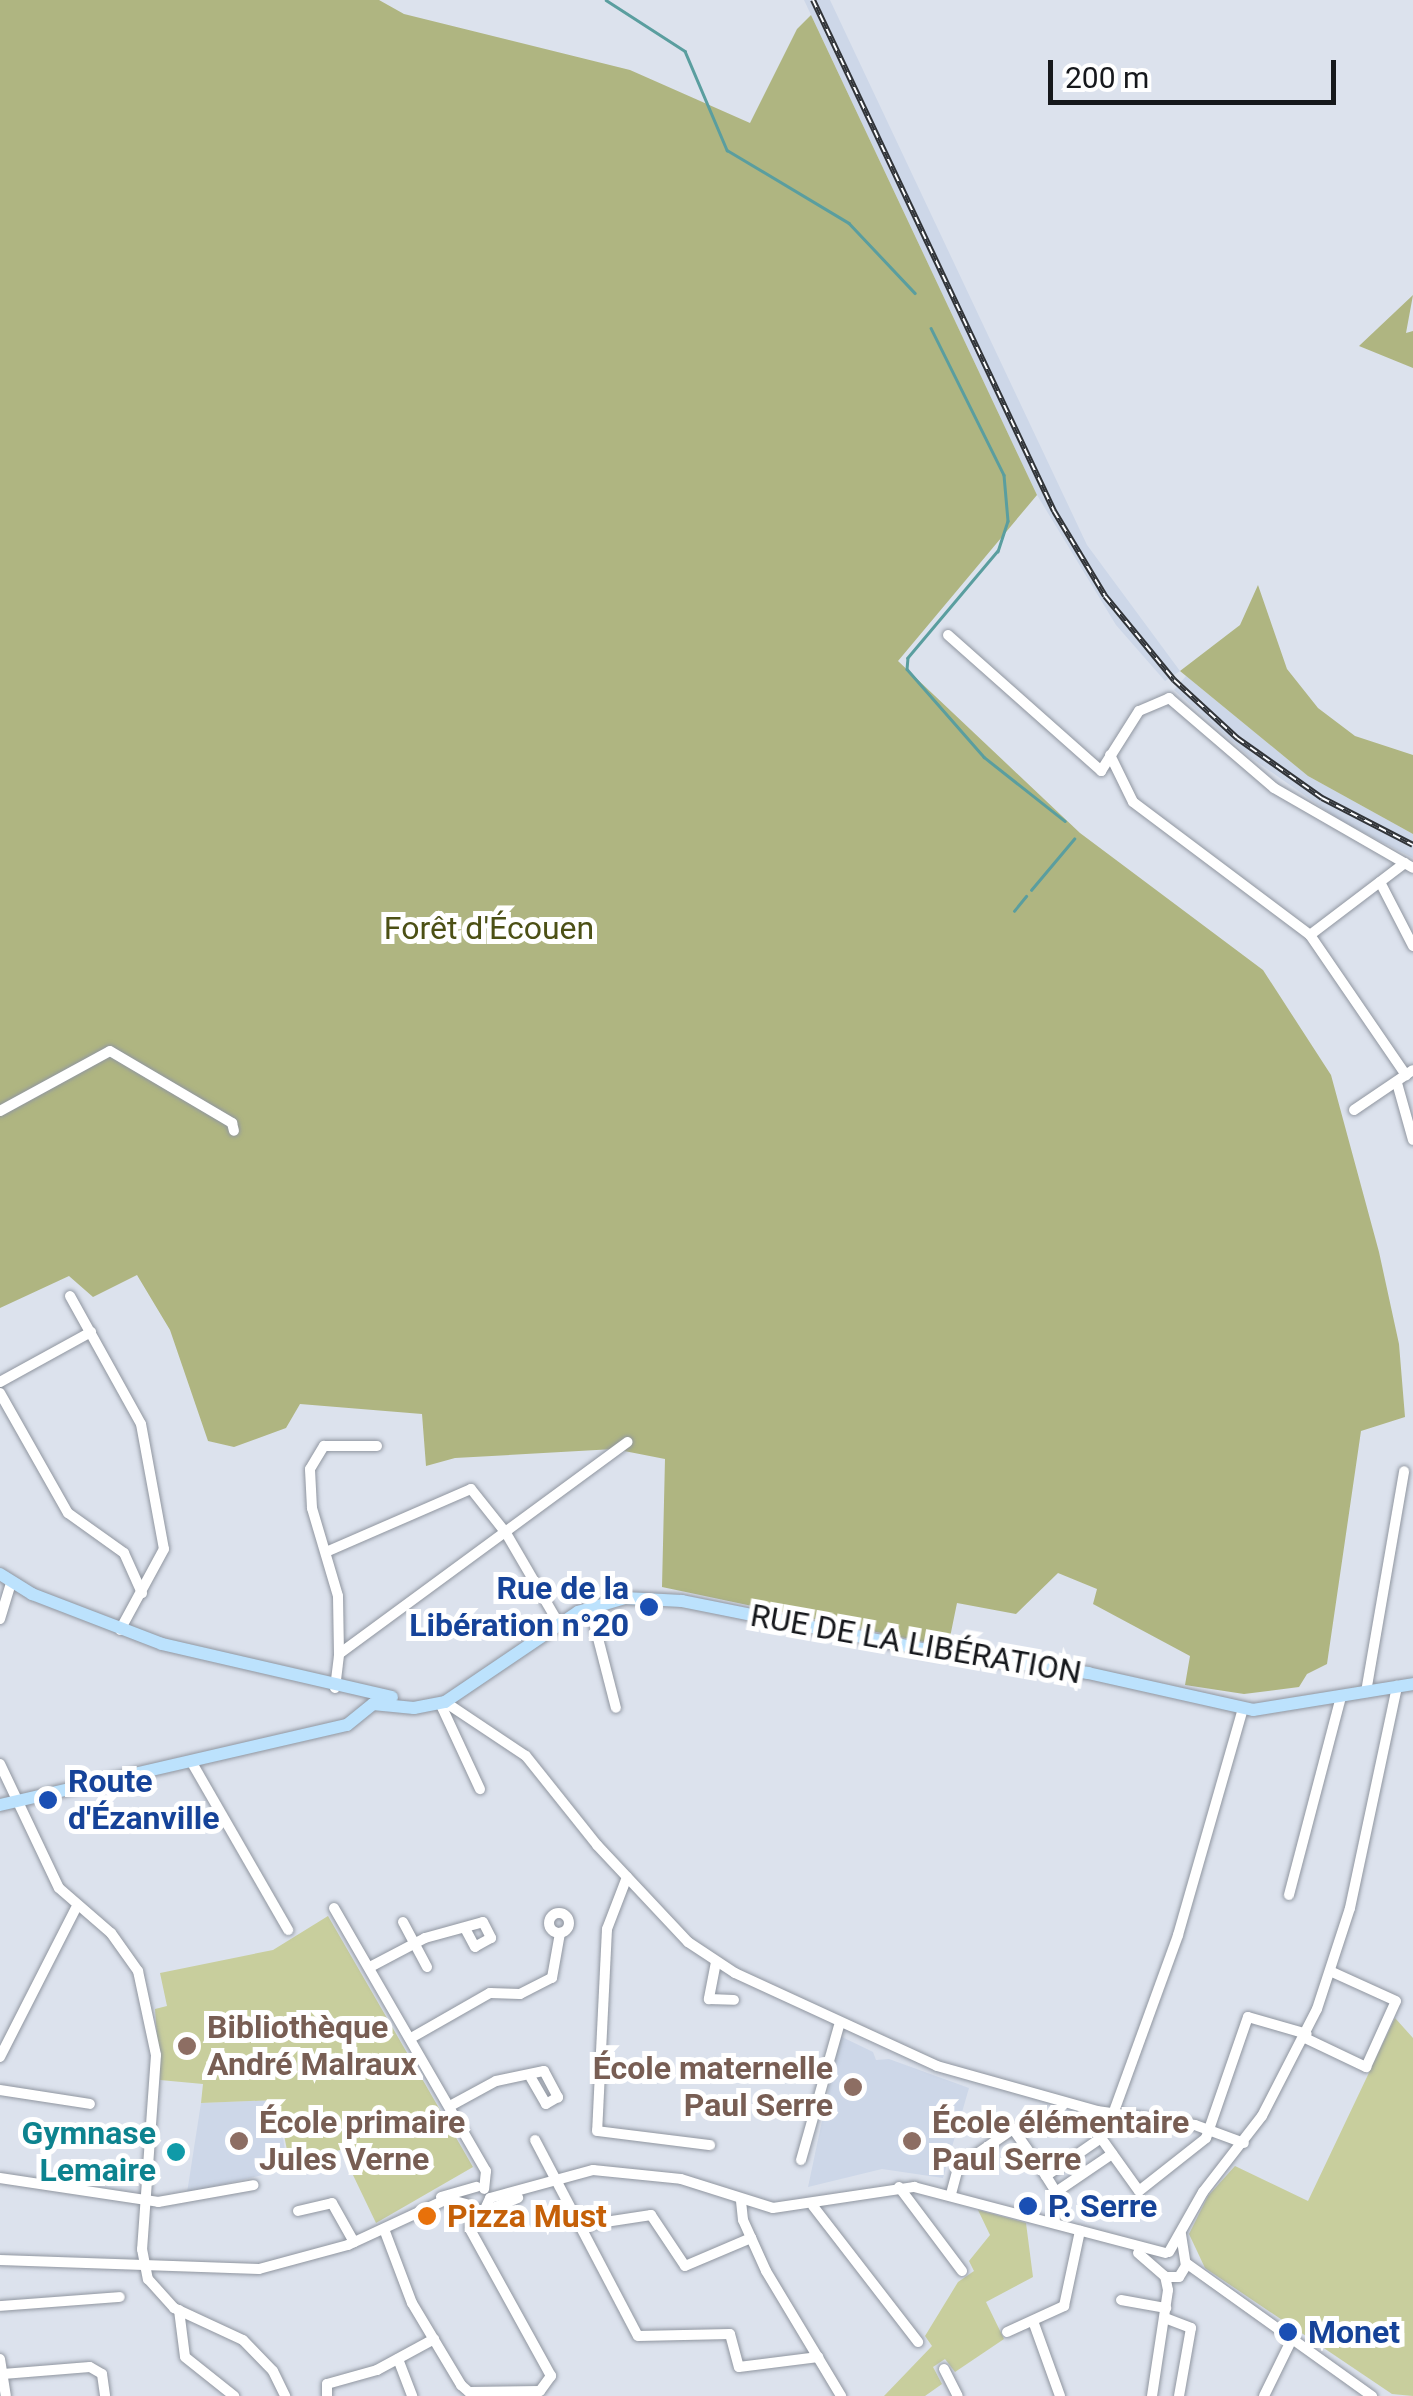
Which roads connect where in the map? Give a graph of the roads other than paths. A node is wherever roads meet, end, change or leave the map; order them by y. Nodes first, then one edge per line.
1 (948, 635) dead end
2 (1110, 754) junction
3 (1409, 866) edge
4 (1380, 882) junction
5 (1310, 935) junction
6 (1413, 946) edge
7 (1405, 1076) edge
8 (1354, 1110) dead end
9 (0, 1111) edge
10 (234, 1131) dead end
11 (1413, 1140) edge
12 (70, 1296) dead end
13 (91, 1332) junction
14 (0, 1382) edge
15 (0, 1392) edge
16 (628, 1442) dead end
17 (376, 1446) dead end
18 (1404, 1471) dead end
19 (506, 1533) junction
20 (326, 1552) junction
21 (0, 1574) edge
22 (11, 1584) junction
23 (142, 1593) junction
24 (590, 1607) junction
25 (0, 1619) edge
26 (559, 1624) junction
27 (120, 1630) junction
28 (338, 1654) junction
29 (1413, 1684) edge
30 (1397, 1686) junction
31 (335, 1688) junction
32 (357, 1691) junction
33 (1366, 1692) junction
34 (1341, 1697) junction
35 (442, 1702) junction
36 (616, 1708) dead end
37 (365, 1709) junction
38 (1243, 1709) junction
39 (191, 1761) junction
40 (0, 1764) edge
41 (480, 1789) dead end
42 (7, 1804) edge
43 (627, 1877) junction
44 (640, 1892) junction
45 (1288, 1895) dead end
46 (615, 1907) junction
47 (76, 1908) junction
48 (334, 1908) dead end
49 (403, 1922) dead end
50 (288, 1930) dead end
51 (466, 1930) dead end
52 (560, 1933) dead end
53 (414, 1943) junction
54 (716, 1962) junction
55 (370, 1967) junction
56 (427, 1967) dead end
57 (1330, 1971) junction
58 (734, 2000) dead end
59 (839, 2026) junction
60 (1306, 2036) junction
61 (411, 2038) junction
62 (0, 2057) edge
63 (531, 2078) dead end
64 (0, 2090) edge
65 (90, 2104) dead end
66 (450, 2106) junction
67 (1113, 2114) junction
68 (1209, 2130) junction
69 (535, 2140) dead end
70 (1244, 2143) junction
71 (710, 2145) dead end
72 (1112, 2154) junction
73 (801, 2160) dead end
74 (1046, 2176) junction
75 (0, 2178) edge
76 (553, 2178) junction
77 (540, 2184) junction
78 (254, 2185) dead end
79 (899, 2188) junction
80 (484, 2191) junction
81 (951, 2194) junction
82 (144, 2201) junction
83 (741, 2201) junction
84 (814, 2206) junction
85 (473, 2209) junction
86 (298, 2211) dead end
87 (579, 2226) junction
88 (384, 2229) junction
89 (1080, 2232) junction
90 (1182, 2233) junction
91 (750, 2238) junction
92 (354, 2242) junction
93 (1124, 2245) junction
94 (1168, 2253) junction
95 (0, 2260) edge
96 (1184, 2260) junction
97 (145, 2263) junction
98 (962, 2271) dead end
99 (1169, 2277) junction
100 (120, 2297) dead end
101 (1121, 2300) dead end
102 (1236, 2304) junction
103 (0, 2306) edge
104 (178, 2310) junction
105 (1165, 2313) junction
106 (1033, 2321) junction
107 (1007, 2332) dead end
108 (434, 2339) junction
109 (918, 2342) dead end
110 (1291, 2342) junction
111 (818, 2357) junction
112 (0, 2359) edge
113 (398, 2360) junction
114 (944, 2370) dead end
115 (3, 2374) junction
116 (1365, 2394) edge
117 (6, 2396) edge
118 (105, 2396) edge
119 (234, 2396) edge
120 (285, 2396) edge
121 (327, 2396) edge
122 (412, 2396) edge
123 (841, 2396) edge
124 (958, 2396) edge
125 (1060, 2396) edge
126 (1152, 2396) edge
127 (1179, 2396) edge
128 (1264, 2396) edge

1 - 2 street
2 - 3 street
2 - 5 street
3 - 4 street
4 - 5 street
4 - 6 street
5 - 7 street
7 - 8 street
7 - 11 street
9 - 10 street
12 - 13 street
13 - 14 street
13 - 23 street
15 - 23 street
16 - 19 street
17 - 20 street
18 - 33 street
19 - 20 street
19 - 26 street
19 - 28 street
20 - 28 street
21 - 22 main road
22 - 25 street
22 - 27 main road
23 - 27 street
24 - 26 main road, RUE DE LA LIBÉRATION
24 - 36 street
24 - 38 main road, RUE DE LA LIBÉRATION
26 - 35 main road, RUE DE LA LIBÉRATION
27 - 31 main road
28 - 31 street
29 - 30 main road, RUE DE LA LIBÉRATION
30 - 33 main road, RUE DE LA LIBÉRATION
30 - 57 street
31 - 32 main road
32 - 35 main road
32 - 37 street
33 - 34 main road, RUE DE LA LIBÉRATION
34 - 38 main road, RUE DE LA LIBÉRATION
34 - 45 street
35 - 37 main road
35 - 41 street
35 - 43 street
37 - 39 main road
38 - 67 street
39 - 42 main road
39 - 50 street
40 - 42 street
42 - 47 street
43 - 44 street
43 - 46 street
44 - 46 street
44 - 54 street
46 - 71 street
47 - 62 street
47 - 82 street
48 - 55 street
49 - 53 street
51 - 53 street
52 - 61 street
53 - 55 street
53 - 56 street
54 - 58 street
54 - 59 street
55 - 61 street
57 - 60 street
57 - 60 street
59 - 67 street
59 - 73 street
60 - 68 street
60 - 70 street
61 - 66 street
63 - 66 street
64 - 65 street
66 - 80 street
67 - 68 street
68 - 70 street
68 - 72 street
69 - 76 street
70 - 90 street
72 - 74 street
72 - 74 street
74 - 81 street
75 - 82 street
76 - 77 street
76 - 83 street
76 - 87 street
77 - 80 street
77 - 85 street
78 - 82 street
79 - 81 street
79 - 84 street
79 - 98 street
80 - 85 street
80 - 85 street
80 - 88 street
81 - 89 street
82 - 97 street
83 - 84 street
83 - 91 street
84 - 109 street
85 - 88 street
85 - 108 street
86 - 92 street
87 - 91 street
87 - 111 street
88 - 92 street
88 - 108 street
89 - 93 street
89 - 106 street
90 - 94 street
90 - 96 street
91 - 111 street
92 - 97 street
93 - 94 street
93 - 99 street
94 - 96 street
94 - 99 street
95 - 97 street
96 - 99 street
96 - 102 street
97 - 104 street
99 - 102 street
99 - 105 street
100 - 103 street
101 - 105 street
102 - 110 street
104 - 119 street
104 - 120 street
105 - 126 street
105 - 127 street
106 - 107 street
106 - 125 street
108 - 113 street
110 - 116 street
110 - 128 street
111 - 123 street
112 - 115 street
113 - 121 street
113 - 122 street
114 - 124 street
115 - 117 street
115 - 118 street

